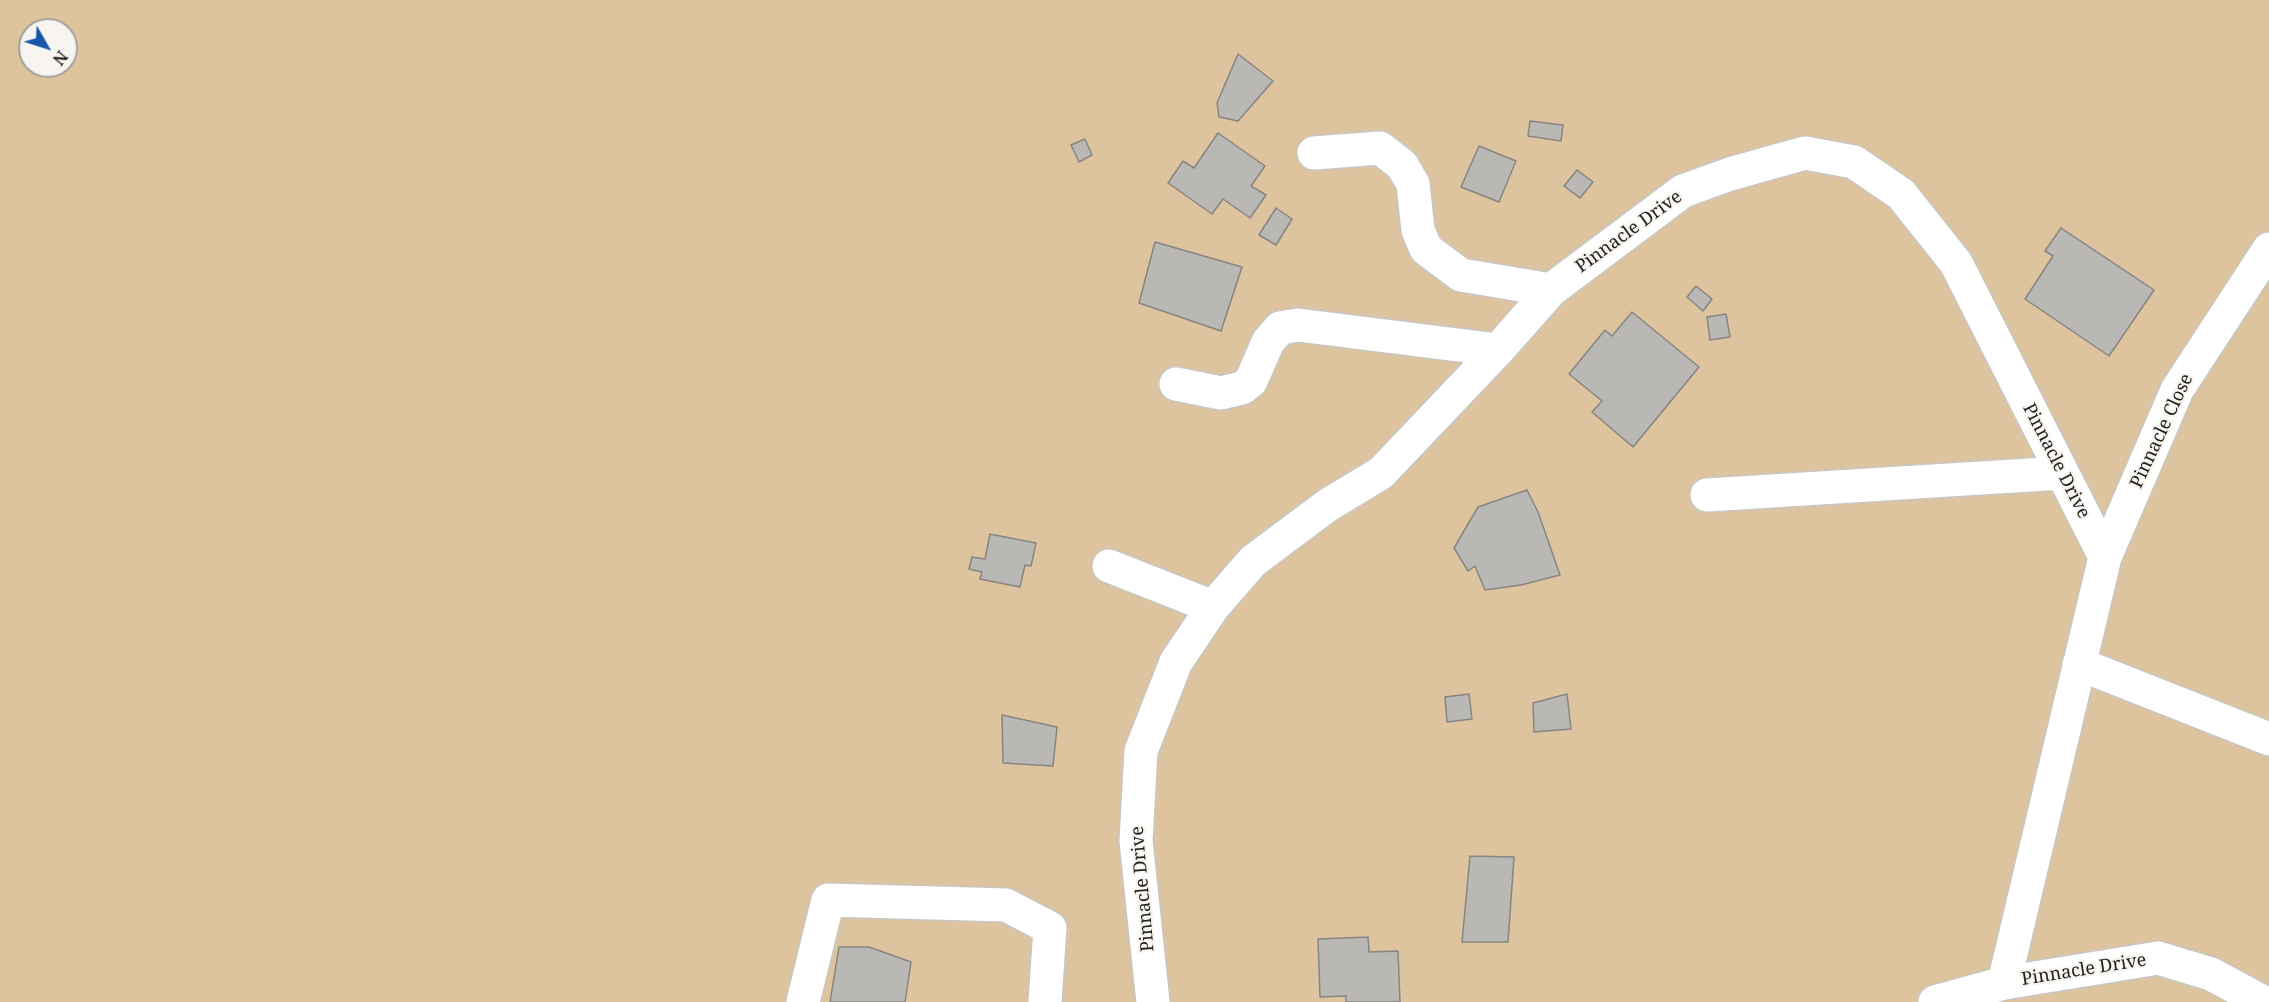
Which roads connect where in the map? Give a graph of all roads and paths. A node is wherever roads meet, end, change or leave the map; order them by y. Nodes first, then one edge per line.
1 (1314, 153) dead end
2 (2269, 249) edge
3 (1551, 290) junction
4 (1498, 350) junction
5 (1176, 384) dead end
6 (2062, 473) junction
7 (1707, 495) dead end
8 (2104, 557) junction
9 (1109, 566) dead end
10 (1213, 607) junction
11 (2079, 664) junction
12 (2269, 739) edge
13 (2004, 983) junction
14 (803, 1002) edge
15 (1045, 1002) edge
16 (1153, 1002) edge
17 (1935, 1002) edge
18 (2263, 1002) edge

1 - 3 street
2 - 8 street, Pinnacle Close
3 - 4 street, Pinnacle Drive
3 - 6 street, Pinnacle Drive
4 - 5 street
4 - 10 street, Pinnacle Drive
6 - 7 street
6 - 8 street, Pinnacle Drive
8 - 11 street, Pinnacle Drive
9 - 10 street
10 - 16 street, Pinnacle Drive
11 - 12 street
11 - 13 street, Pinnacle Drive
13 - 17 street, Pinnacle Drive
13 - 18 street, Pinnacle Drive
14 - 15 street

